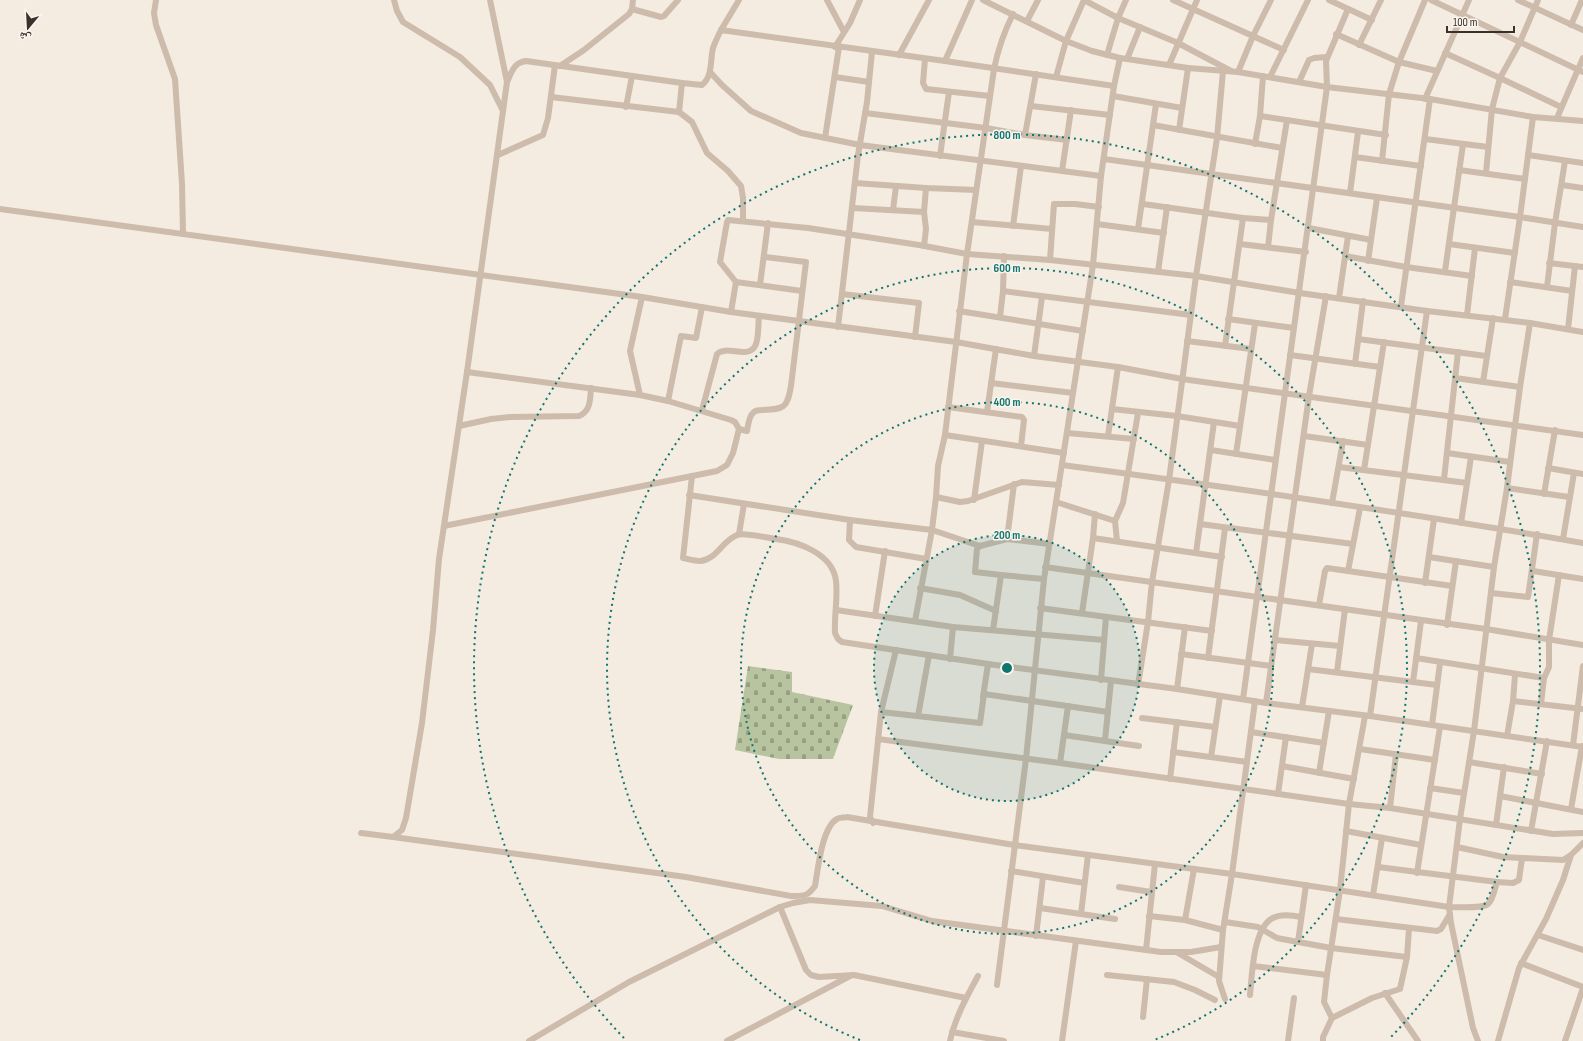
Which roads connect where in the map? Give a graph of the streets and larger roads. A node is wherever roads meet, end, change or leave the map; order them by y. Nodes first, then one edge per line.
1 (156, 0) edge
2 (394, 0) edge
3 (490, 0) edge
4 (633, 0) edge
5 (678, 0) edge
6 (740, 0) edge
7 (827, 0) edge
8 (860, 0) edge
9 (929, 0) edge
10 (972, 0) edge
11 (983, 0) edge
12 (1038, 0) edge
13 (1084, 0) edge
14 (1126, 0) edge
15 (1174, 0) edge
16 (1197, 0) edge
17 (1270, 0) edge
18 (1308, 0) edge
19 (1329, 0) edge
20 (1381, 0) edge
21 (1425, 0) edge
22 (1431, 0) edge
23 (1469, 0) edge
24 (1518, 0) edge
25 (1538, 0) edge
26 (1582, 0) edge
27 (1535, 8) junction
28 (632, 9) junction
29 (1348, 9) junction
30 (1193, 10) junction
31 (1013, 14) junction
32 (1462, 14) junction
33 (1118, 18) junction
34 (1372, 20) junction
35 (1027, 21) junction
36 (1571, 25) junction
37 (1140, 27) junction
38 (721, 30) junction
39 (1583, 30) edge
40 (844, 32) junction
41 (1336, 34) junction
42 (1253, 36) junction
43 (1066, 41) junction
44 (1520, 42) junction
45 (1178, 44) junction
46 (1359, 45) junction
47 (837, 47) junction
48 (1284, 50) junction
49 (872, 52) junction
50 (1445, 53) junction
51 (899, 55) junction
52 (1107, 55) junction
53 (1327, 57) junction
54 (1120, 58) junction
55 (1583, 58) edge
56 (925, 59) junction
57 (1127, 59) junction
58 (945, 61) junction
59 (1398, 62) junction
60 (557, 65) junction
61 (1169, 65) junction
62 (994, 68) junction
63 (1188, 68) junction
64 (1437, 71) junction
65 (1581, 71) edge
66 (710, 72) junction
67 (1223, 72) junction
68 (1235, 72) junction
69 (1036, 74) junction
70 (632, 76) junction
71 (1263, 76) junction
72 (835, 77) junction
73 (1056, 77) junction
74 (1270, 77) junction
75 (1500, 78) junction
76 (507, 82) junction
77 (869, 82) junction
78 (1299, 82) junction
79 (682, 83) junction
80 (1114, 86) junction
81 (1327, 87) junction
82 (949, 92) junction
83 (1389, 94) junction
84 (990, 96) junction
85 (1113, 96) junction
86 (551, 97) junction
87 (1428, 99) junction
88 (1156, 104) junction
89 (1031, 106) junction
90 (626, 107) junction
91 (1561, 107) junction
92 (1182, 108) junction
93 (1492, 109) junction
94 (1071, 110) junction
95 (504, 112) junction
96 (679, 112) junction
97 (865, 113) junction
98 (1110, 115) junction
99 (1260, 116) junction
100 (1533, 116) junction
101 (1557, 118) junction
102 (1287, 120) junction
103 (1583, 121) edge
104 (944, 122) junction
105 (1153, 125) junction
106 (1322, 125) junction
107 (986, 128) junction
108 (1179, 130) junction
109 (1358, 132) junction
110 (1025, 135) junction
111 (1386, 135) junction
112 (825, 138) junction
113 (1216, 138) junction
114 (1425, 139) junction
115 (1067, 140) junction
116 (1255, 144) junction
117 (1463, 144) junction
118 (860, 145) junction
119 (1488, 147) junction
120 (1282, 148) junction
121 (1528, 154) junction
122 (498, 155) junction
123 (940, 156) junction
124 (1355, 157) junction
125 (1104, 159) junction
126 (980, 161) junction
127 (1382, 161) junction
128 (1566, 161) junction
129 (1583, 163) edge
130 (1021, 166) junction
131 (1147, 166) junction
132 (1421, 166) junction
133 (1459, 170) junction
134 (1062, 171) junction
135 (1486, 173) junction
136 (1211, 175) junction
137 (1102, 176) junction
138 (1525, 179) junction
139 (855, 183) junction
140 (1276, 184) junction
141 (1562, 185) junction
142 (896, 186) junction
143 (926, 188) junction
144 (1314, 188) junction
145 (1583, 188) edge
146 (976, 190) junction
147 (1350, 193) junction
148 (1377, 198) junction
149 (1415, 203) junction
150 (1143, 204) junction
151 (1098, 207) junction
152 (1167, 207) junction
153 (853, 208) junction
154 (0, 209) edge
155 (1454, 209) junction
156 (893, 210) junction
157 (924, 212) junction
158 (1205, 213) junction
159 (1520, 217) junction
160 (1243, 218) junction
161 (1271, 220) junction
162 (744, 221) junction
163 (972, 222) junction
164 (768, 223) junction
165 (1555, 223) junction
166 (1097, 224) junction
167 (1013, 226) junction
168 (1583, 227) edge
169 (1309, 228) junction
170 (1052, 229) junction
171 (1138, 229) junction
172 (1164, 233) junction
173 (183, 234) junction
174 (849, 234) junction
175 (1348, 236) junction
176 (1371, 240) junction
177 (1240, 244) junction
178 (1449, 244) junction
179 (924, 246) junction
180 (1268, 247) junction
181 (1475, 248) junction
182 (1306, 252) junction
183 (1515, 253) junction
184 (967, 254) junction
185 (1004, 256) junction
186 (1345, 256) junction
187 (765, 257) junction
188 (1050, 260) junction
189 (1368, 260) junction
190 (1550, 263) junction
191 (1093, 265) junction
192 (1575, 266) junction
193 (1406, 267) junction
194 (1583, 267) edge
195 (1445, 271) junction
196 (1158, 272) junction
197 (481, 275) junction
198 (1196, 276) junction
199 (1472, 276) junction
200 (1234, 281) junction
201 (736, 282) junction
202 (1510, 282) junction
203 (760, 285) junction
204 (1547, 287) junction
205 (802, 291) junction
206 (1003, 291) junction
207 (1572, 291) junction
208 (1300, 293) junction
209 (842, 294) junction
210 (1326, 296) junction
211 (642, 297) junction
212 (1042, 297) junction
213 (1339, 298) junction
214 (1362, 301) junction
215 (1087, 302) junction
216 (1401, 306) junction
217 (702, 307) junction
218 (1427, 310) junction
219 (959, 311) junction
220 (731, 312) junction
221 (1191, 315) junction
222 (1467, 315) junction
223 (759, 316) junction
224 (1000, 317) junction
225 (1493, 318) junction
226 (1228, 319) junction
227 (1505, 319) junction
228 (799, 320) junction
229 (1039, 323) junction
230 (1530, 323) junction
231 (1255, 324) junction
232 (838, 327) junction
233 (1294, 328) junction
234 (1568, 329) junction
235 (1083, 330) junction
236 (1583, 332) edge
237 (915, 337) junction
238 (1358, 339) junction
239 (1187, 341) junction
240 (956, 342) junction
241 (1384, 342) junction
242 (1225, 346) junction
243 (1421, 346) junction
244 (996, 349) junction
245 (1251, 350) junction
246 (1458, 352) junction
247 (1290, 355) junction
248 (1034, 356) junction
249 (1486, 356) junction
250 (1315, 358) junction
251 (1077, 362) junction
252 (1355, 364) junction
253 (1118, 367) junction
254 (1380, 367) junction
255 (468, 372) junction
256 (1455, 378) junction
257 (1182, 379) junction
258 (1483, 382) junction
259 (991, 383) junction
260 (1520, 387) junction
261 (591, 388) junction
262 (1246, 388) junction
263 (1073, 393) junction
264 (1285, 394) junction
265 (640, 395) junction
266 (1309, 396) junction
267 (668, 401) junction
268 (1373, 406) junction
269 (948, 407) junction
270 (1112, 409) junction
271 (702, 410) junction
272 (987, 412) junction
273 (1412, 412) junction
274 (1138, 413) junction
275 (1177, 416) junction
276 (1451, 417) junction
277 (1214, 422) junction
278 (459, 426) junction
279 (1240, 426) junction
280 (1515, 426) junction
281 (739, 429) junction
282 (1555, 430) junction
283 (1067, 433) junction
284 (945, 435) junction
285 (1583, 435) edge
286 (1108, 436) junction
287 (1304, 436) junction
288 (1134, 439) junction
289 (982, 441) junction
290 (1343, 441) junction
291 (1368, 445) junction
292 (1021, 446) junction
293 (1211, 450) junction
294 (1064, 453) junction
295 (1236, 454) junction
296 (1447, 454) junction
297 (1471, 457) junction
298 (1276, 460) junction
299 (1510, 462) junction
300 (1062, 465) junction
301 (1339, 467) junction
302 (1548, 468) junction
303 (1364, 470) junction
304 (1574, 473) junction
305 (1128, 474) junction
306 (1583, 474) edge
307 (1404, 475) junction
308 (692, 476) junction
309 (1169, 480) junction
310 (1444, 480) junction
311 (1467, 483) junction
312 (1014, 484) junction
313 (1059, 485) junction
314 (1205, 485) junction
315 (1507, 488) junction
316 (1271, 494) junction
317 (1544, 494) junction
318 (689, 495) junction
319 (936, 497) junction
320 (1570, 497) junction
321 (1296, 498) junction
322 (974, 500) junction
323 (1056, 502) junction
324 (1332, 503) junction
325 (744, 504) junction
326 (1360, 508) junction
327 (1398, 513) junction
328 (1095, 514) junction
329 (1434, 519) junction
330 (850, 520) junction
331 (1115, 521) junction
332 (1461, 523) junction
333 (1200, 524) junction
334 (444, 526) junction
335 (1225, 528) junction
336 (1500, 528) junction
337 (932, 530) junction
338 (1266, 533) junction
339 (739, 534) junction
340 (1537, 534) junction
341 (1290, 536) junction
342 (1093, 538) junction
343 (1007, 539) junction
344 (1562, 539) junction
345 (1117, 541) junction
346 (1583, 542) edge
347 (1049, 544) junction
348 (1353, 544) junction
349 (980, 546) junction
350 (1158, 547) junction
351 (885, 551) junction
352 (1196, 553) junction
353 (1222, 557) junction
354 (1429, 557) junction
355 (926, 559) junction
356 (1456, 561) junction
357 (1045, 567) junction
358 (1494, 567) junction
359 (1348, 571) junction
360 (1532, 572) junction
361 (1088, 574) junction
362 (1001, 575) junction
363 (1559, 575) junction
364 (1389, 577) junction
365 (1044, 578) junction
366 (1583, 579) edge
367 (1152, 582) junction
368 (1425, 583) junction
369 (1452, 586) junction
370 (920, 588) junction
371 (1217, 592) junction
372 (1491, 593) junction
373 (1256, 597) junction
374 (1281, 600) junction
375 (1319, 605) junction
376 (1040, 608) junction
377 (1346, 609) junction
378 (836, 610) junction
379 (996, 611) junction
380 (1082, 613) junction
381 (875, 616) junction
382 (1383, 616) junction
383 (1106, 617) junction
384 (915, 621) junction
385 (1421, 621) junction
386 (1148, 622) junction
387 (1447, 625) junction
388 (953, 627) junction
389 (1185, 627) junction
390 (1486, 629) junction
391 (993, 630) junction
392 (1212, 631) junction
393 (1038, 635) junction
394 (1104, 640) junction
395 (1275, 640) junction
396 (1549, 640) junction
397 (1312, 644) junction
398 (1583, 645) edge
399 (1340, 646) junction
400 (896, 650) junction
401 (1181, 654) junction
402 (929, 655) junction
403 (1208, 658) junction
404 (1416, 658) junction
405 (950, 659) junction
406 (1248, 663) junction
407 (1440, 663) junction
408 (988, 664) junction
409 (1272, 666) junction
410 (1583, 666) edge
411 (1308, 669) junction
412 (1480, 669) junction
413 (1036, 670) junction
414 (1337, 672) junction
415 (1515, 675) junction
416 (1375, 678) junction
417 (1544, 678) junction
418 (1100, 680) junction
419 (1111, 681) junction
420 (1413, 682) junction
421 (1138, 685) junction
422 (1437, 685) junction
423 (1177, 689) junction
424 (1220, 696) junction
425 (1243, 699) junction
426 (1032, 700) junction
427 (1255, 701) junction
428 (1513, 701) junction
429 (1266, 703) junction
430 (1541, 704) junction
431 (1068, 706) junction
432 (1302, 707) junction
433 (1580, 709) edge
434 (1329, 711) junction
435 (881, 712) junction
436 (1108, 712) junction
437 (918, 716) junction
438 (1368, 716) junction
439 (1142, 718) dead end
440 (1176, 722) junction
441 (980, 723) junction
442 (1432, 725) junction
443 (1216, 727) junction
444 (1440, 727) junction
445 (1474, 731) junction
446 (1251, 732) junction
447 (1064, 735) junction
448 (1507, 736) junction
449 (1286, 737) junction
450 (878, 739) junction
451 (1104, 740) junction
452 (1547, 741) junction
453 (1324, 743) junction
454 (1573, 745) junction
455 (1139, 746) dead end
456 (1583, 747) edge
457 (1360, 749) junction
458 (1173, 752) junction
459 (1396, 754) junction
460 (1211, 757) junction
461 (1026, 759) junction
462 (1435, 760) junction
463 (1247, 762) junction
464 (1469, 762) junction
465 (1060, 763) junction
466 (1282, 766) junction
467 (1504, 767) junction
468 (1319, 773) junction
469 (1542, 774) junction
470 (1170, 779) junction
471 (1354, 779) junction
472 (1580, 779) edge
473 (1430, 788) junction
474 (1244, 790) junction
475 (1278, 794) junction
476 (1464, 794) junction
477 (1500, 796) junction
478 (1536, 803) junction
479 (1349, 804) junction
480 (1390, 808) junction
481 (1572, 809) junction
482 (1583, 812) edge
483 (1426, 814) junction
484 (1460, 819) junction
485 (873, 823) junction
486 (1496, 825) junction
487 (1346, 831) junction
488 (1531, 831) junction
489 (361, 833) dead end
490 (1583, 833) edge
491 (393, 837) junction
492 (1382, 838) junction
493 (1583, 843) edge
494 (1014, 845) junction
495 (1421, 845) junction
496 (1457, 847) junction
497 (1088, 855) junction
498 (1572, 855) junction
499 (1522, 858) junction
500 (1155, 864) junction
501 (1378, 867) junction
502 (1194, 869) junction
503 (1011, 871) junction
504 (1417, 872) junction
505 (1232, 874) junction
506 (1043, 877) junction
507 (1453, 877) junction
508 (1497, 882) junction
509 (1084, 883) junction
510 (1306, 885) junction
511 (1119, 887) dead end
512 (1340, 890) junction
513 (1151, 892) junction
514 (1373, 895) junction
515 (780, 907) junction
516 (1040, 908) junction
517 (1450, 910) junction
518 (1081, 914) junction
519 (1149, 916) junction
520 (1301, 917) junction
521 (1115, 919) dead end
522 (1336, 919) junction
523 (1185, 920) junction
524 (1225, 922) junction
525 (1409, 929) junction
526 (1223, 930) junction
527 (1262, 930) junction
528 (1003, 931) junction
529 (1538, 935) junction
530 (1036, 936) junction
531 (1076, 941) junction
532 (1298, 942) junction
533 (1221, 947) junction
534 (1331, 948) junction
535 (1146, 950) junction
536 (1583, 950) edge
537 (1178, 953) junction
538 (1407, 957) junction
539 (1521, 963) junction
540 (1254, 966) junction
541 (854, 975) junction
542 (1107, 975) dead end
543 (1327, 975) junction
544 (978, 976) dead end
545 (1219, 977) junction
546 (1147, 979) junction
547 (997, 985) dead end
548 (1583, 987) edge
549 (1385, 993) junction
550 (1250, 995) dead end
551 (966, 998) junction
552 (1294, 998) dead end
553 (1225, 999) dead end
554 (1215, 1000) dead end
555 (1143, 1017) dead end
556 (1332, 1018) junction
557 (952, 1032) junction
558 (529, 1041) edge
559 (727, 1041) edge
560 (950, 1041) edge
561 (1004, 1041) edge
562 (1062, 1041) edge
563 (1288, 1041) edge
564 (1323, 1041) edge
565 (1418, 1041) edge
566 (1478, 1041) edge
567 (1498, 1041) edge
568 (1565, 1041) edge

1 - 173 street
2 - 95 street
3 - 76 street
4 - 28 street
5 - 28 street
6 - 38 street
7 - 40 street
8 - 40 street
9 - 51 street
10 - 58 street
11 - 31 street
12 - 35 street
13 - 33 street
13 - 43 street
14 - 33 street
15 - 30 street
16 - 30 street
17 - 42 street
18 - 48 street
19 - 29 street
20 - 34 street
21 - 59 street
22 - 32 street
23 - 32 street
24 - 27 street
25 - 27 street
26 - 36 street
27 - 36 street
27 - 44 street
28 - 60 street
29 - 34 street
29 - 41 street
30 - 42 street
30 - 45 street
31 - 35 street
31 - 62 street
32 - 44 street
32 - 50 street
33 - 37 street
33 - 52 street
34 - 46 street
35 - 43 street
36 - 39 street
37 - 45 street
37 - 57 street
38 - 47 street
38 - 66 street
40 - 47 street
41 - 46 street
41 - 53 street
42 - 48 street
42 - 68 street
43 - 52 street
43 - 73 street
44 - 65 street
44 - 75 street
45 - 61 street
45 - 68 street
46 - 59 street
47 - 49 street
47 - 72 street
48 - 74 street
49 - 51 street
49 - 77 street
50 - 64 street
50 - 75 street
51 - 56 street
52 - 54 street
53 - 78 street
53 - 81 street
54 - 57 street
54 - 80 street
55 - 65 street
56 - 58 street
56 - 82 street
57 - 61 street
58 - 62 street
59 - 64 street
59 - 83 street
60 - 70 street
60 - 76 street
60 - 86 street
61 - 63 street
62 - 69 street
62 - 84 street
63 - 67 street
63 - 92 street
64 - 87 street
65 - 91 street
66 - 79 street
66 - 112 street
67 - 68 street
67 - 113 street
68 - 71 street
69 - 73 street
69 - 89 street
70 - 79 street
70 - 90 street
71 - 74 street
71 - 99 street
72 - 77 street
72 - 112 street
73 - 80 street
74 - 78 street
75 - 91 street
75 - 93 street
76 - 95 street
77 - 97 street
78 - 81 street
79 - 96 street
80 - 85 street
81 - 83 street
81 - 106 street
82 - 84 street
82 - 104 street
83 - 87 street
83 - 111 street
84 - 107 street
85 - 88 street
85 - 98 street
86 - 90 street
86 - 122 street
87 - 93 street
87 - 114 street
88 - 92 street
88 - 105 street
89 - 94 street
89 - 110 street
90 - 96 street
91 - 101 street
92 - 108 street
93 - 100 street
93 - 119 street
94 - 98 street
94 - 115 street
95 - 122 street
96 - 162 street
97 - 104 street
97 - 118 street
98 - 125 street
99 - 102 street
99 - 116 street
100 - 101 street
100 - 121 street
101 - 103 street
102 - 106 street
102 - 120 street
104 - 107 street
104 - 123 street
105 - 108 street
105 - 131 street
106 - 109 street
106 - 144 street
107 - 110 street
107 - 126 street
108 - 113 street
109 - 111 street
109 - 124 street
110 - 115 street
111 - 127 street
112 - 118 street
113 - 116 street
113 - 136 street
114 - 117 street
114 - 132 street
115 - 134 street
116 - 120 street
117 - 119 street
117 - 133 street
118 - 123 street
118 - 139 street
119 - 135 street
120 - 140 street
121 - 128 street
121 - 138 street
122 - 197 street
123 - 126 street
124 - 127 street
124 - 147 street
125 - 131 street
125 - 137 street
126 - 130 street
126 - 146 street
127 - 132 street
128 - 129 street
128 - 141 street
130 - 134 street
130 - 167 street
131 - 136 street
131 - 150 street
132 - 149 street
133 - 135 street
133 - 155 street
134 - 137 street
135 - 138 street
136 - 140 street
136 - 158 street
137 - 151 street
138 - 159 street
139 - 142 street
139 - 153 street
140 - 144 street
140 - 161 street
141 - 145 street
141 - 165 street
142 - 143 street
142 - 156 street
143 - 146 street
143 - 157 street
144 - 147 street
144 - 169 street
146 - 163 street
147 - 148 street
148 - 149 street
148 - 176 street
149 - 155 street
149 - 193 street
150 - 152 street
150 - 171 street
151 - 166 street
151 - 170 street
152 - 158 street
152 - 172 street
153 - 156 street
153 - 174 street
154 - 173 street
155 - 159 street
155 - 178 street
156 - 157 street
157 - 179 street
158 - 160 street
158 - 198 street
159 - 165 street
159 - 183 street
160 - 161 street
160 - 177 street
161 - 180 street
162 - 164 street
162 - 201 street
163 - 167 street
163 - 184 street
164 - 174 street
164 - 187 street
165 - 168 street
165 - 190 street
166 - 171 street
166 - 191 street
167 - 170 street
169 - 175 street
169 - 182 street
170 - 188 street
171 - 172 street
172 - 196 street
173 - 197 street
174 - 179 street
174 - 209 street
175 - 176 street
175 - 186 street
176 - 189 street
177 - 180 street
177 - 200 street
178 - 181 street
178 - 195 street
179 - 184 street
180 - 182 street
181 - 183 street
181 - 199 street
182 - 208 street
183 - 202 street
184 - 185 street
184 - 219 street
185 - 188 street
185 - 206 street
186 - 189 street
186 - 213 street
187 - 203 street
187 - 205 street
188 - 191 street
189 - 193 street
190 - 192 street
190 - 204 street
191 - 196 street
191 - 215 street
192 - 194 street
192 - 207 street
193 - 195 street
193 - 216 street
195 - 199 street
196 - 198 street
197 - 211 street
197 - 255 street
198 - 200 street
198 - 221 street
199 - 222 street
200 - 208 street
200 - 226 street
201 - 203 street
201 - 220 street
202 - 204 street
202 - 227 street
203 - 205 street
204 - 207 street
205 - 228 street
206 - 212 street
206 - 224 street
207 - 234 street
208 - 210 street
208 - 233 street
209 - 232 street
209 - 237 street
210 - 213 street
210 - 250 street
211 - 217 street
211 - 265 street
212 - 215 street
212 - 229 street
213 - 214 street
214 - 216 street
214 - 238 street
215 - 221 street
215 - 235 street
216 - 218 street
217 - 220 street
217 - 267 street
218 - 222 street
218 - 243 street
219 - 224 street
219 - 240 street
220 - 223 street
221 - 239 street
222 - 225 street
223 - 228 street
223 - 271 street
224 - 229 street
225 - 227 street
225 - 249 street
226 - 231 street
226 - 242 street
227 - 230 street
228 - 232 street
228 - 281 street
229 - 235 street
229 - 248 street
230 - 234 street
230 - 260 street
231 - 233 street
231 - 245 street
232 - 237 street
233 - 247 street
234 - 236 street
235 - 251 street
237 - 240 street
238 - 241 street
238 - 252 street
239 - 242 street
239 - 257 street
240 - 244 street
240 - 269 street
241 - 243 street
241 - 254 street
242 - 245 street
243 - 246 street
243 - 273 street
244 - 248 street
244 - 259 street
245 - 262 street
246 - 249 street
246 - 256 street
247 - 250 street
247 - 264 street
248 - 251 street
249 - 258 street
250 - 252 street
250 - 266 street
251 - 253 street
251 - 263 street
252 - 254 street
253 - 257 street
253 - 270 street
254 - 268 street
255 - 261 street
255 - 278 street
256 - 258 street
256 - 276 street
257 - 262 street
257 - 275 street
258 - 260 street
259 - 263 street
259 - 272 street
260 - 280 street
261 - 265 street
261 - 278 street
262 - 264 street
262 - 279 street
263 - 283 street
264 - 266 street
264 - 298 street
265 - 267 street
266 - 268 street
266 - 287 street
267 - 271 street
268 - 273 street
268 - 291 street
269 - 272 street
269 - 284 street
270 - 274 street
270 - 286 street
271 - 281 street
272 - 292 street
273 - 276 street
273 - 307 street
274 - 275 street
274 - 288 street
275 - 277 street
275 - 309 street
276 - 280 street
276 - 296 street
277 - 279 street
277 - 293 street
278 - 334 street
279 - 295 street
280 - 282 street
280 - 299 street
281 - 308 street
282 - 285 street
282 - 302 street
283 - 286 street
283 - 294 street
284 - 289 street
284 - 319 street
286 - 288 street
287 - 290 street
287 - 321 street
288 - 305 street
289 - 292 street
289 - 322 street
290 - 291 street
290 - 301 street
291 - 303 street
292 - 294 street
293 - 295 street
293 - 314 street
294 - 300 street
295 - 298 street
296 - 297 street
296 - 310 street
297 - 299 street
297 - 311 street
298 - 316 street
299 - 315 street
300 - 305 street
300 - 313 street
301 - 303 street
301 - 324 street
302 - 304 street
302 - 317 street
303 - 307 street
304 - 306 street
304 - 320 street
305 - 309 street
305 - 331 street
307 - 310 street
307 - 327 street
308 - 318 street
308 - 334 street
309 - 314 street
309 - 350 street
310 - 311 street
311 - 332 street
312 - 313 street
312 - 322 street
312 - 343 street
313 - 323 street
314 - 316 street
314 - 333 street
315 - 317 street
315 - 336 street
316 - 321 street
316 - 338 street
317 - 320 street
318 - 325 street
318 - 339 street
319 - 322 street
319 - 337 street
320 - 344 street
321 - 324 street
321 - 341 street
323 - 328 street
323 - 347 street
324 - 326 street
325 - 330 street
325 - 339 street
326 - 327 street
326 - 348 street
327 - 329 street
327 - 364 street
328 - 331 street
328 - 342 street
329 - 332 street
329 - 354 street
330 - 337 street
330 - 351 street
331 - 345 street
332 - 336 street
333 - 335 street
333 - 352 street
334 - 491 street
335 - 338 street
335 - 353 street
336 - 340 street
336 - 358 street
337 - 349 street
337 - 355 street
338 - 341 street
338 - 373 street
339 - 378 street
340 - 344 street
340 - 360 street
341 - 348 street
341 - 374 street
342 - 345 street
342 - 361 street
343 - 347 street
343 - 349 street
344 - 346 street
345 - 350 street
347 - 357 street
348 - 359 street
349 - 362 street
350 - 352 street
350 - 367 street
351 - 355 street
351 - 381 street
352 - 353 street
353 - 371 street
354 - 356 street
354 - 368 street
355 - 370 street
356 - 358 street
356 - 369 street
357 - 361 street
357 - 365 street
358 - 372 street
359 - 364 street
359 - 375 street
360 - 363 street
360 - 372 street
361 - 367 street
361 - 380 street
362 - 365 street
362 - 379 street
363 - 366 street
363 - 396 street
364 - 368 street
364 - 382 street
365 - 376 street
367 - 371 street
367 - 386 street
368 - 369 street
369 - 387 street
370 - 379 street
370 - 384 street
371 - 373 street
371 - 392 street
372 - 390 street
373 - 374 street
373 - 406 street
374 - 375 street
374 - 395 street
375 - 377 street
376 - 380 street
376 - 393 street
377 - 382 street
377 - 399 street
378 - 381 street
378 - 400 street
379 - 391 street
380 - 383 street
381 - 384 street
382 - 385 street
382 - 416 street
383 - 386 street
383 - 394 street
384 - 388 street
385 - 387 street
385 - 404 street
386 - 389 street
386 - 421 street
387 - 390 street
388 - 391 street
388 - 405 street
389 - 392 street
389 - 401 street
390 - 396 street
390 - 412 street
391 - 393 street
392 - 403 street
393 - 394 street
393 - 413 street
394 - 418 street
395 - 397 street
395 - 409 street
396 - 398 street
396 - 417 street
397 - 399 street
397 - 411 street
399 - 414 street
400 - 402 street
400 - 435 street
401 - 403 street
401 - 423 street
402 - 405 street
402 - 437 street
403 - 406 street
404 - 407 street
404 - 420 street
405 - 408 street
406 - 409 street
406 - 425 street
407 - 412 street
407 - 422 street
408 - 413 street
408 - 441 street
409 - 429 street
410 - 433 street
411 - 414 street
411 - 432 street
412 - 415 street
412 - 445 street
413 - 418 street
413 - 426 street
414 - 416 street
415 - 417 street
415 - 428 street
416 - 420 street
416 - 438 street
417 - 430 street
418 - 419 street
419 - 421 street
419 - 436 street
420 - 422 street
421 - 423 street
422 - 442 street
423 - 424 street
424 - 425 street
424 - 443 street
425 - 427 street
426 - 431 street
426 - 441 street
426 - 461 street
427 - 429 street
427 - 446 street
428 - 430 street
428 - 448 street
429 - 432 street
430 - 433 street
431 - 436 street
431 - 447 street
432 - 434 street
433 - 454 street
434 - 438 street
434 - 453 street
435 - 437 street
435 - 450 street
436 - 451 street
437 - 441 street
438 - 442 street
438 - 457 street
439 - 440 street
440 - 443 street
440 - 458 street
442 - 444 street
443 - 460 street
444 - 445 street
444 - 462 street
445 - 448 street
445 - 464 street
446 - 449 street
446 - 463 street
447 - 451 street
447 - 465 street
448 - 452 street
449 - 453 street
449 - 466 street
450 - 461 street
450 - 485 street
451 - 455 street
452 - 454 street
452 - 469 street
453 - 468 street
454 - 456 street
456 - 472 street
457 - 459 street
457 - 471 street
458 - 460 street
458 - 470 street
459 - 462 street
459 - 480 street
460 - 463 street
461 - 465 street
461 - 494 street
462 - 473 street
463 - 474 street
464 - 467 street
464 - 476 street
465 - 470 street
466 - 468 street
466 - 475 street
467 - 469 street
467 - 477 street
468 - 471 street
469 - 478 street
470 - 474 street
471 - 479 street
472 - 481 street
473 - 476 street
473 - 483 street
474 - 475 street
474 - 505 street
475 - 479 street
476 - 484 street
477 - 478 street
477 - 486 street
478 - 481 street
478 - 488 street
479 - 480 street
479 - 487 street
480 - 483 street
481 - 482 street
483 - 484 street
483 - 495 street
484 - 486 street
484 - 496 street
485 - 491 street
485 - 494 street
486 - 488 street
487 - 492 street
487 - 512 street
488 - 490 street
489 - 491 street
492 - 495 street
492 - 501 street
493 - 498 street
494 - 497 street
494 - 503 street
495 - 504 street
496 - 499 street
496 - 507 street
497 - 500 street
497 - 509 street
498 - 499 street
498 - 529 street
499 - 508 street
500 - 502 street
500 - 513 street
501 - 504 street
501 - 514 street
502 - 505 street
502 - 523 street
503 - 506 street
503 - 528 street
504 - 507 street
505 - 510 street
505 - 524 street
506 - 509 street
506 - 516 street
507 - 508 street
507 - 517 street
508 - 517 street
509 - 518 street
510 - 512 street
510 - 520 street
511 - 513 street
512 - 514 street
512 - 522 street
513 - 519 street
514 - 517 street
515 - 528 street
515 - 541 street
515 - 558 street
516 - 518 street
516 - 530 street
517 - 525 street
517 - 566 street
518 - 521 street
519 - 523 street
519 - 535 street
520 - 527 street
520 - 532 street
522 - 525 street
522 - 534 street
523 - 526 street
524 - 526 street
524 - 527 street
525 - 538 street
526 - 533 street
527 - 532 street
527 - 540 street
528 - 530 street
528 - 547 street
529 - 536 street
529 - 539 street
530 - 531 street
531 - 535 street
531 - 562 street
532 - 534 street
533 - 537 street
533 - 545 street
534 - 538 street
534 - 543 street
535 - 537 street
537 - 545 street
538 - 549 street
539 - 548 street
539 - 567 street
540 - 543 street
540 - 550 street
541 - 551 street
541 - 559 street
542 - 546 street
543 - 556 street
544 - 551 street
545 - 553 street
546 - 554 street
546 - 555 street
548 - 568 street
549 - 556 street
549 - 565 street
551 - 557 street
552 - 563 street
556 - 564 street
557 - 560 street
557 - 561 street

